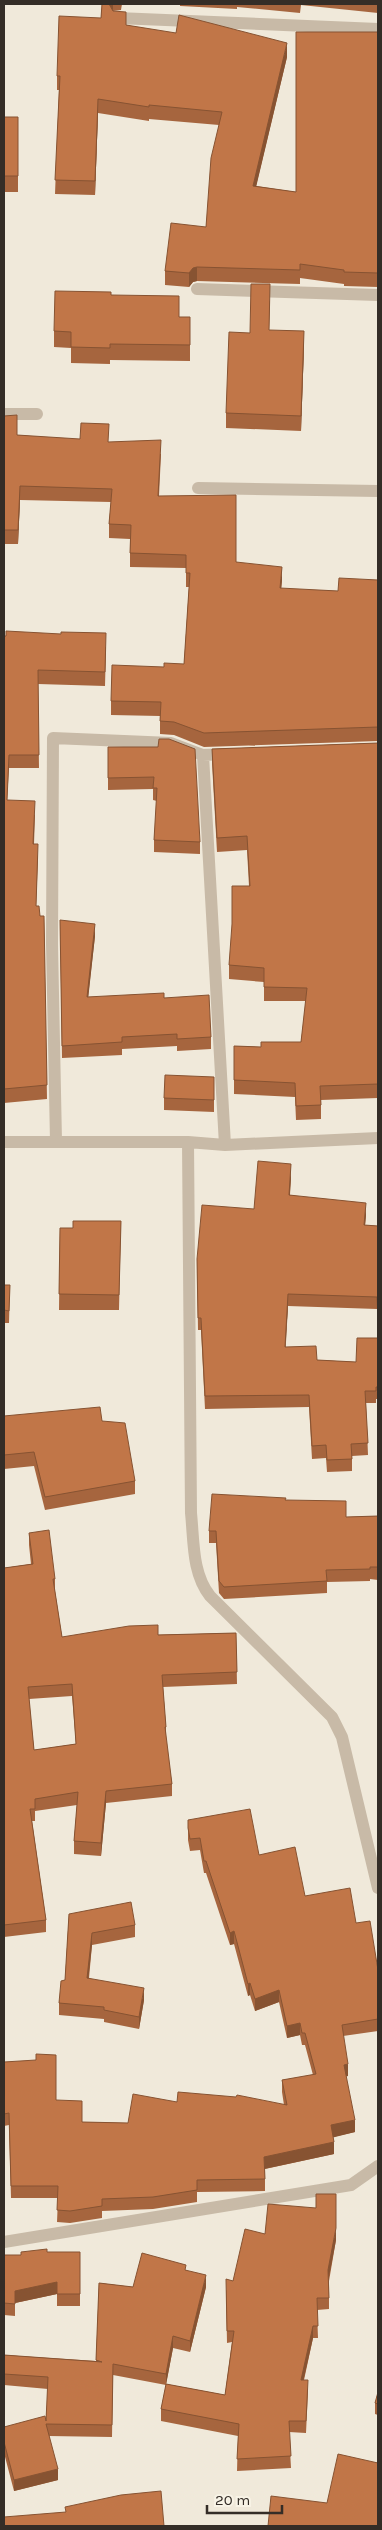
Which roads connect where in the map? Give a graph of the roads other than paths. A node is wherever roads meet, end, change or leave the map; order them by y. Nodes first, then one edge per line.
1 (117, 18) edge
2 (378, 29) edge
3 (197, 290) dead end
4 (378, 295) edge
5 (4, 414) edge
6 (37, 414) dead end
7 (198, 488) dead end
8 (378, 491) edge
9 (242, 753) edge
10 (203, 755) junction
11 (378, 1138) edge
12 (56, 1141) junction
13 (4, 1142) edge
14 (188, 1142) junction
15 (225, 1145) junction
16 (378, 1888) edge
17 (378, 2166) edge
18 (4, 2242) edge

1 - 2 street
3 - 4 street
5 - 6 street
7 - 8 street
9 - 10 street
10 - 12 street
10 - 15 street
11 - 15 street
12 - 13 street
12 - 14 street
14 - 15 street
14 - 16 street
17 - 18 street

